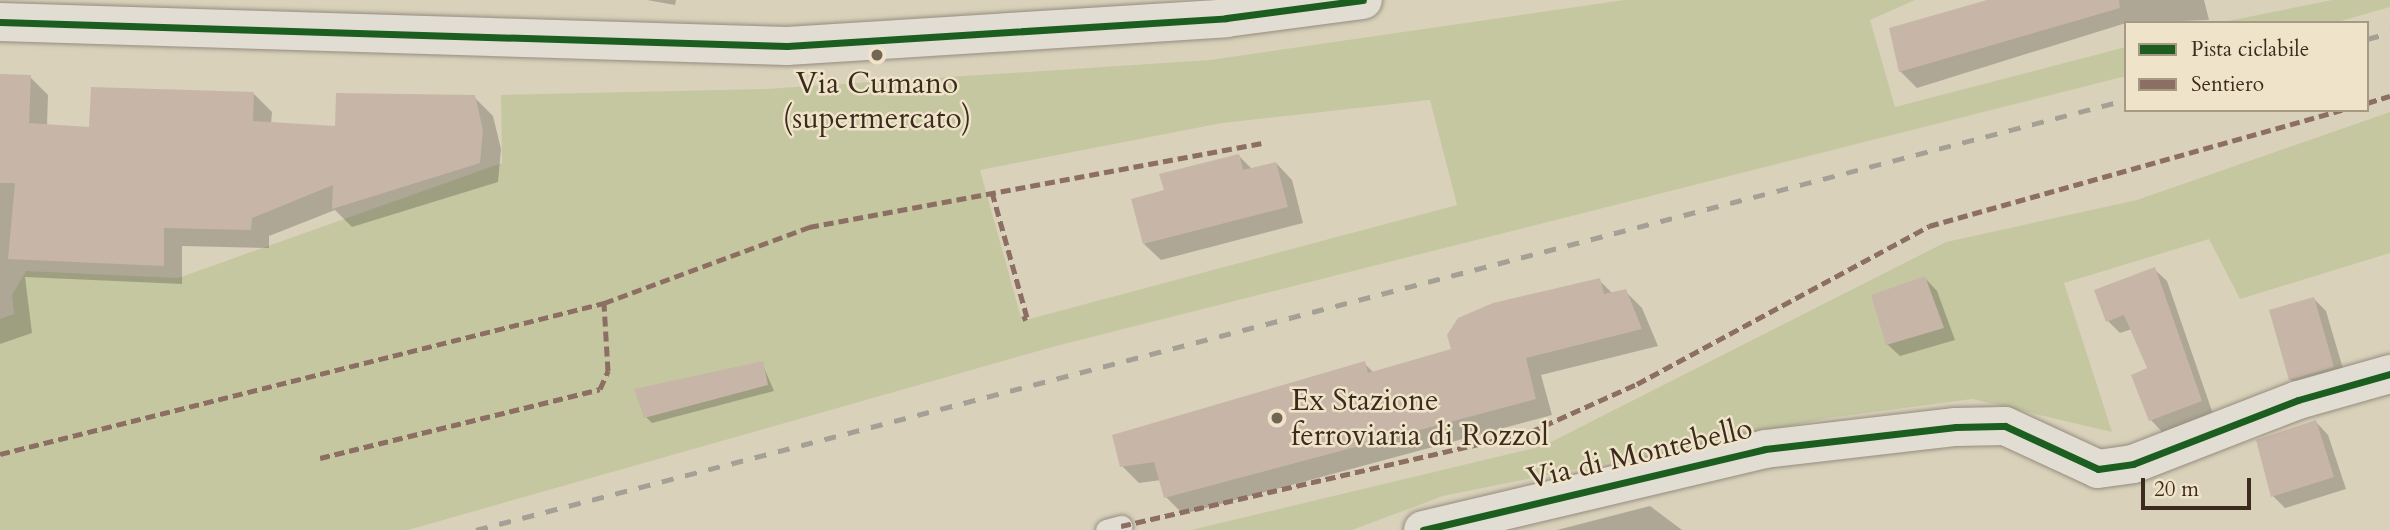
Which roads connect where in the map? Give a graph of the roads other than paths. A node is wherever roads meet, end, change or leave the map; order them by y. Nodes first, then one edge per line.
1 (1363, 0) edge
2 (0, 22) edge
3 (2390, 374) edge
4 (1423, 530) edge

1 - 2 street
3 - 4 street, Via di Montebello

